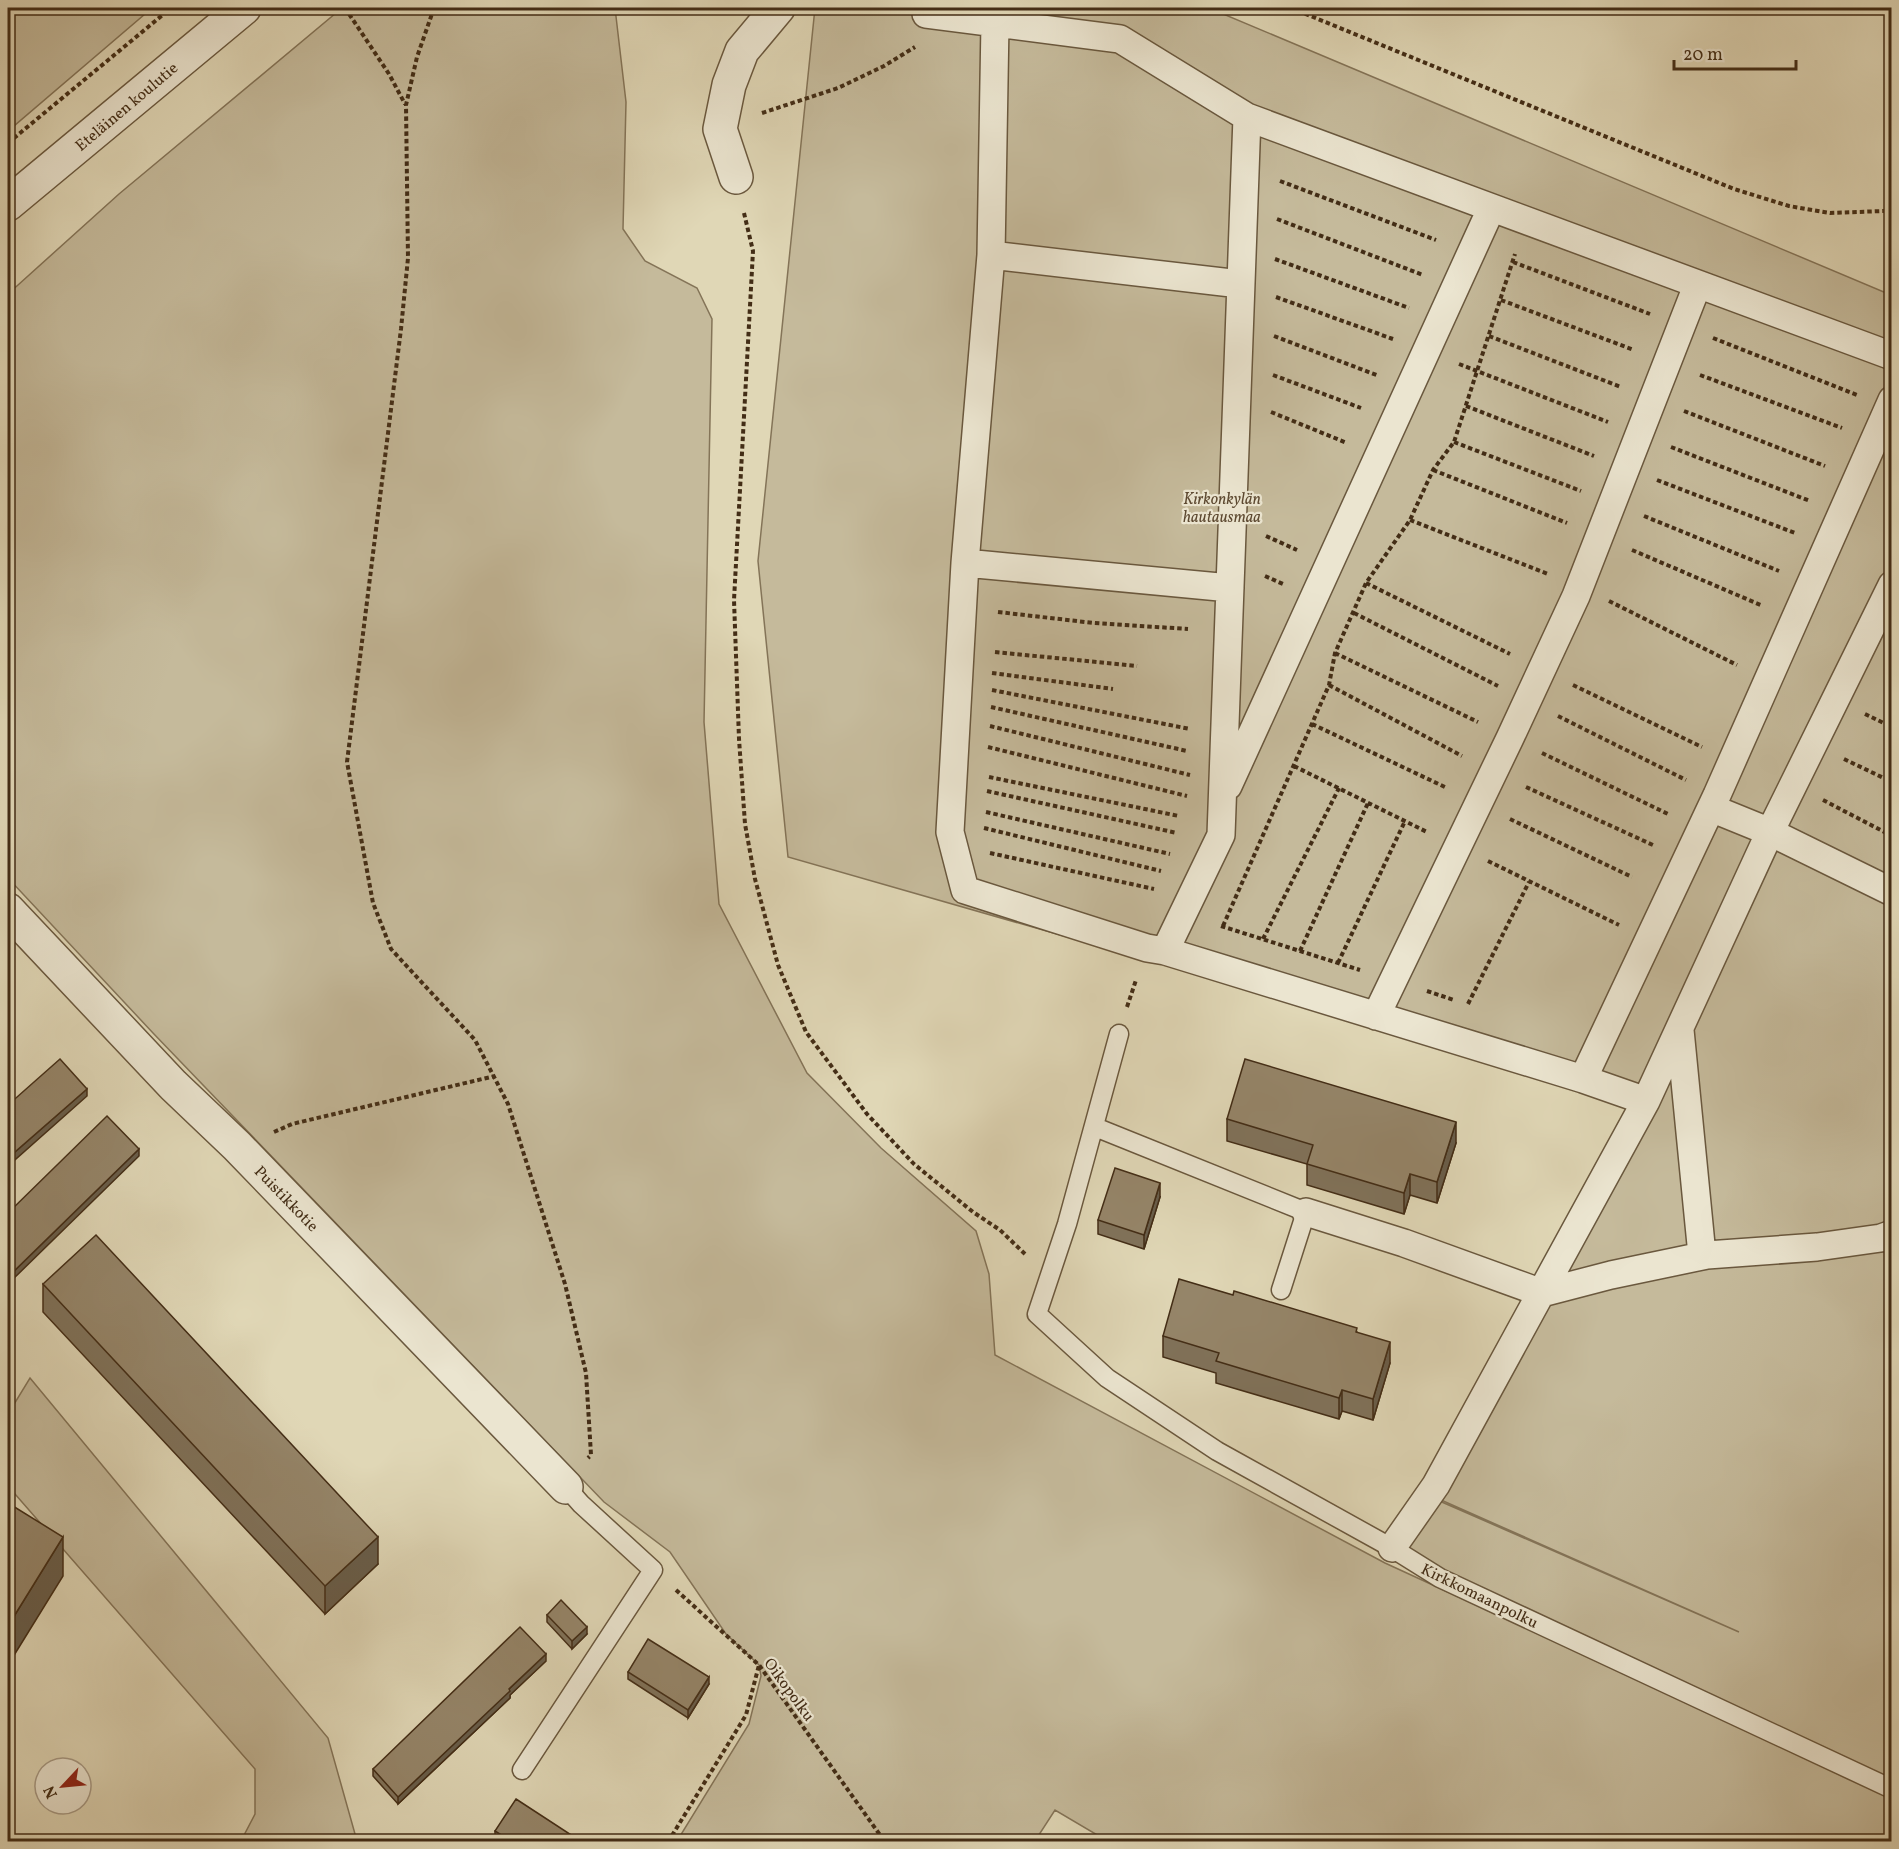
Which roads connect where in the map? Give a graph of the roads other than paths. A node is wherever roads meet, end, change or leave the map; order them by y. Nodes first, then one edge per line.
1 (244, 8) edge
2 (778, 8) edge
3 (926, 14) road end
4 (995, 23) junction
5 (1247, 117) junction
6 (736, 177) road end
7 (8, 204) edge
8 (1491, 209) junction
9 (992, 255) junction
10 (1240, 284) junction
11 (1697, 286) junction
12 (1892, 356) edge
13 (1890, 403) edge
14 (966, 563) junction
15 (1892, 585) edge
16 (1230, 588) junction
17 (1223, 797) junction
18 (1711, 808) junction
19 (1770, 832) junction
20 (1892, 892) edge
21 (8, 910) edge
22 (1156, 949) junction
23 (1376, 1016) junction
24 (1679, 1028) junction
25 (1119, 1034) road end
26 (1583, 1079) junction
27 (1646, 1101) junction
28 (1095, 1127) junction
29 (1306, 1212) junction
30 (1892, 1234) edge
31 (1702, 1256) junction
32 (1281, 1290) dead end
33 (1542, 1293) junction
34 (566, 1487) joint
35 (1392, 1548) junction
36 (522, 1770) dead end
37 (1892, 1789) edge

1 - 7 street, Eteläinen koulutie
2 - 6 street
3 - 4 street
4 - 5 street
4 - 9 street
5 - 8 street
5 - 10 street
8 - 11 street
8 - 17 street
9 - 10 street
9 - 14 street
10 - 16 street
11 - 12 street
11 - 23 street
13 - 18 street
14 - 16 street
14 - 22 street
15 - 19 street
16 - 17 street
17 - 22 street
18 - 19 street
18 - 26 street
19 - 20 street
19 - 24 street
21 - 34 street, Puistikkotie
22 - 23 street
23 - 26 street
24 - 27 street
24 - 31 street
25 - 28 lane
26 - 27 street
27 - 33 street
28 - 29 lane
28 - 35 lane, Kirkkomaanpolku
29 - 32 lane
29 - 33 street
30 - 31 street
31 - 33 street
33 - 35 street
34 - 36 lane
35 - 37 lane, Kirkkomaanpolku

